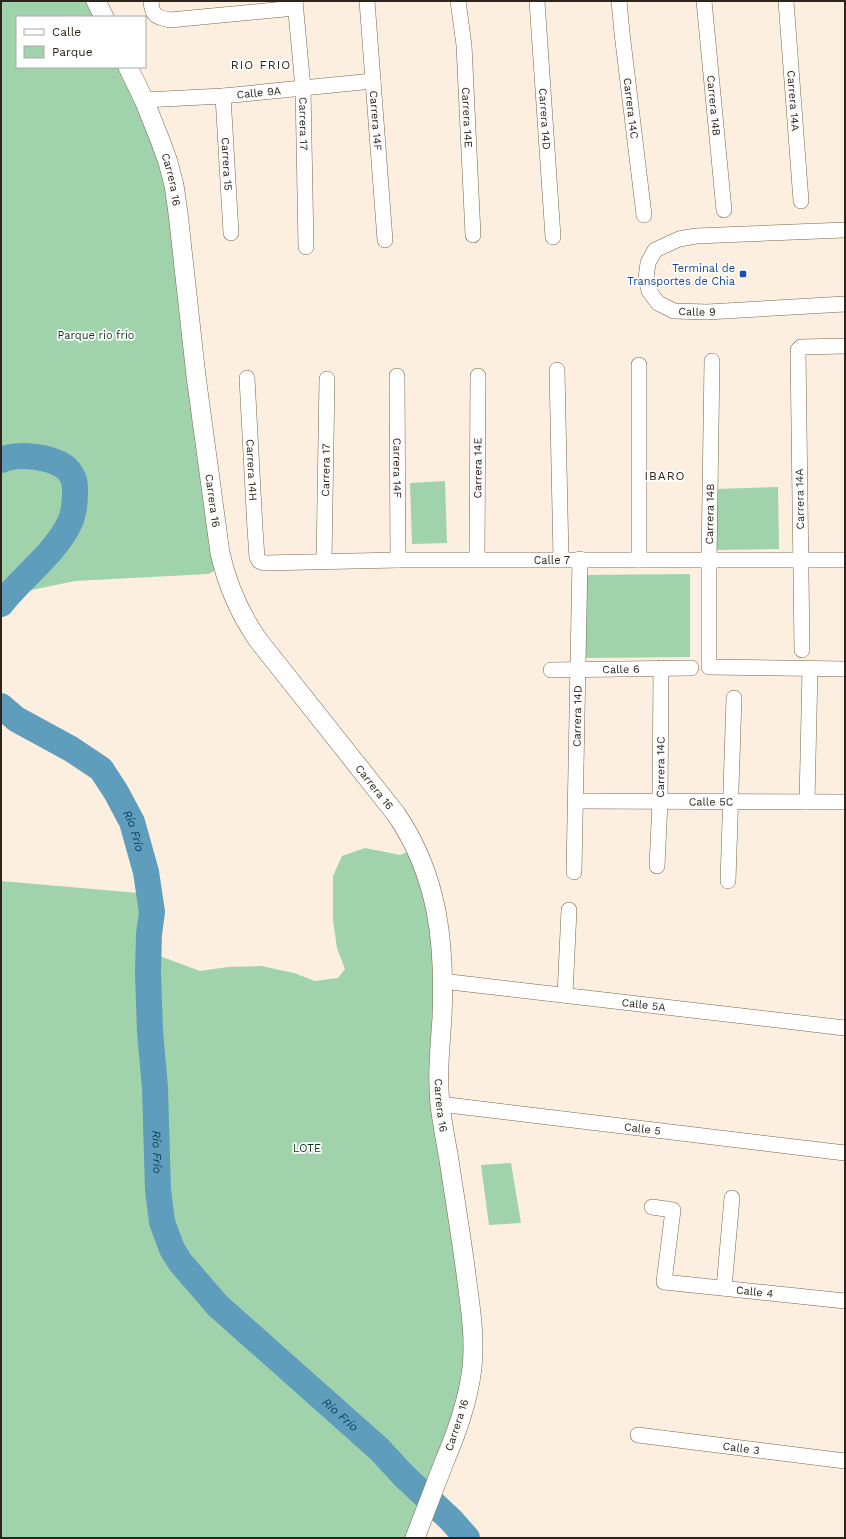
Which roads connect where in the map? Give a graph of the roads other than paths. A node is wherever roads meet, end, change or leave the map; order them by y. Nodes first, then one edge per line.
1 (96, 1) edge
2 (151, 1) edge
3 (367, 1) edge
4 (458, 1) edge
5 (537, 1) edge
6 (619, 1) edge
7 (704, 1) edge
8 (786, 1) edge
9 (295, 4) edge
10 (104, 16) edge
11 (128, 68) edge
12 (373, 81) junction
13 (303, 88) junction
14 (223, 96) junction
15 (144, 100) junction
16 (801, 201) dead end
17 (724, 210) dead end
18 (644, 215) dead end
19 (845, 230) edge
20 (231, 233) dead end
21 (473, 235) dead end
22 (553, 237) dead end
23 (385, 240) dead end
24 (306, 247) dead end
25 (845, 304) edge
26 (845, 346) edge
27 (712, 361) dead end
28 (639, 365) dead end
29 (557, 370) dead end
30 (397, 376) dead end
31 (478, 376) dead end
32 (247, 378) dead end
33 (326, 379) dead end
34 (477, 559) junction
35 (561, 559) junction
36 (398, 560) junction
37 (580, 560) junction
38 (639, 560) junction
39 (709, 560) junction
40 (802, 560) junction
41 (845, 560) edge
42 (260, 561) joint
43 (324, 561) junction
44 (802, 650) dead end
45 (661, 668) junction
46 (691, 668) dead end
47 (810, 668) junction
48 (845, 669) edge
49 (551, 670) dead end
50 (577, 670) junction
51 (734, 698) dead end
52 (576, 802) junction
53 (660, 802) junction
54 (730, 802) junction
55 (807, 802) junction
56 (845, 802) edge
57 (657, 866) dead end
58 (574, 872) dead end
59 (728, 881) dead end
60 (569, 910) dead end
61 (442, 981) junction
62 (565, 995) junction
63 (845, 1028) edge
64 (440, 1104) junction
65 (845, 1153) edge
66 (732, 1198) dead end
67 (652, 1207) dead end
68 (724, 1288) junction
69 (845, 1301) edge
70 (638, 1435) dead end
71 (845, 1461) edge
72 (417, 1533) edge

1 - 10 street
2 - 9 street
3 - 12 street, Carrera 14F
4 - 21 street, Carrera 14E
5 - 22 street, Carrera 14D
6 - 18 street, Carrera 14C
7 - 17 street, Carrera 14B
8 - 16 street, Carrera 14A
9 - 13 street, Carrera 17
11 - 15 street, Carrera 16
12 - 13 street, Calle 9A
12 - 23 street, Carrera 14F
13 - 14 street, Calle 9A
13 - 24 street, Carrera 17
14 - 15 street, Calle 9A
14 - 20 street, Carrera 15
15 - 61 street, Carrera 16
19 - 25 street, Calle 9
26 - 40 street, Carrera 14A
27 - 39 street, Carrera 14B
28 - 38 street
29 - 35 street
30 - 36 street, Carrera 14F
31 - 34 street, Carrera 14E
32 - 42 street, Carrera 14H
33 - 43 street, Carrera 17
34 - 35 street, Calle 7
34 - 36 street, Calle 7
35 - 37 street, Calle 7
36 - 43 street, Calle 7
37 - 38 street, Calle 7
37 - 50 street, Carrera 14D
38 - 39 street, Calle 7
39 - 40 street, Calle 7
39 - 47 street, Carrera 14B
40 - 41 street, Calle 7
40 - 44 street, Carrera 14A
42 - 43 street, Calle 7
45 - 46 street, Calle 6
45 - 50 street, Calle 6
45 - 53 street, Carrera 14C
47 - 48 street
47 - 55 street
49 - 50 street, Calle 6
50 - 52 street, Carrera 14D
51 - 54 street
52 - 53 street, Calle 5C
52 - 58 street, Carrera 14D
53 - 54 street, Calle 5C
53 - 57 street, Carrera 14C
54 - 55 street, Calle 5C
54 - 59 street
55 - 56 street, Calle 5C
60 - 62 street
61 - 62 street, Calle 5A
61 - 64 street, Carrera 16
62 - 63 street, Calle 5A
64 - 65 street, Calle 5
64 - 72 street, Carrera 16
66 - 68 street
67 - 68 street, Calle 4
68 - 69 street, Calle 4
70 - 71 street, Calle 3

